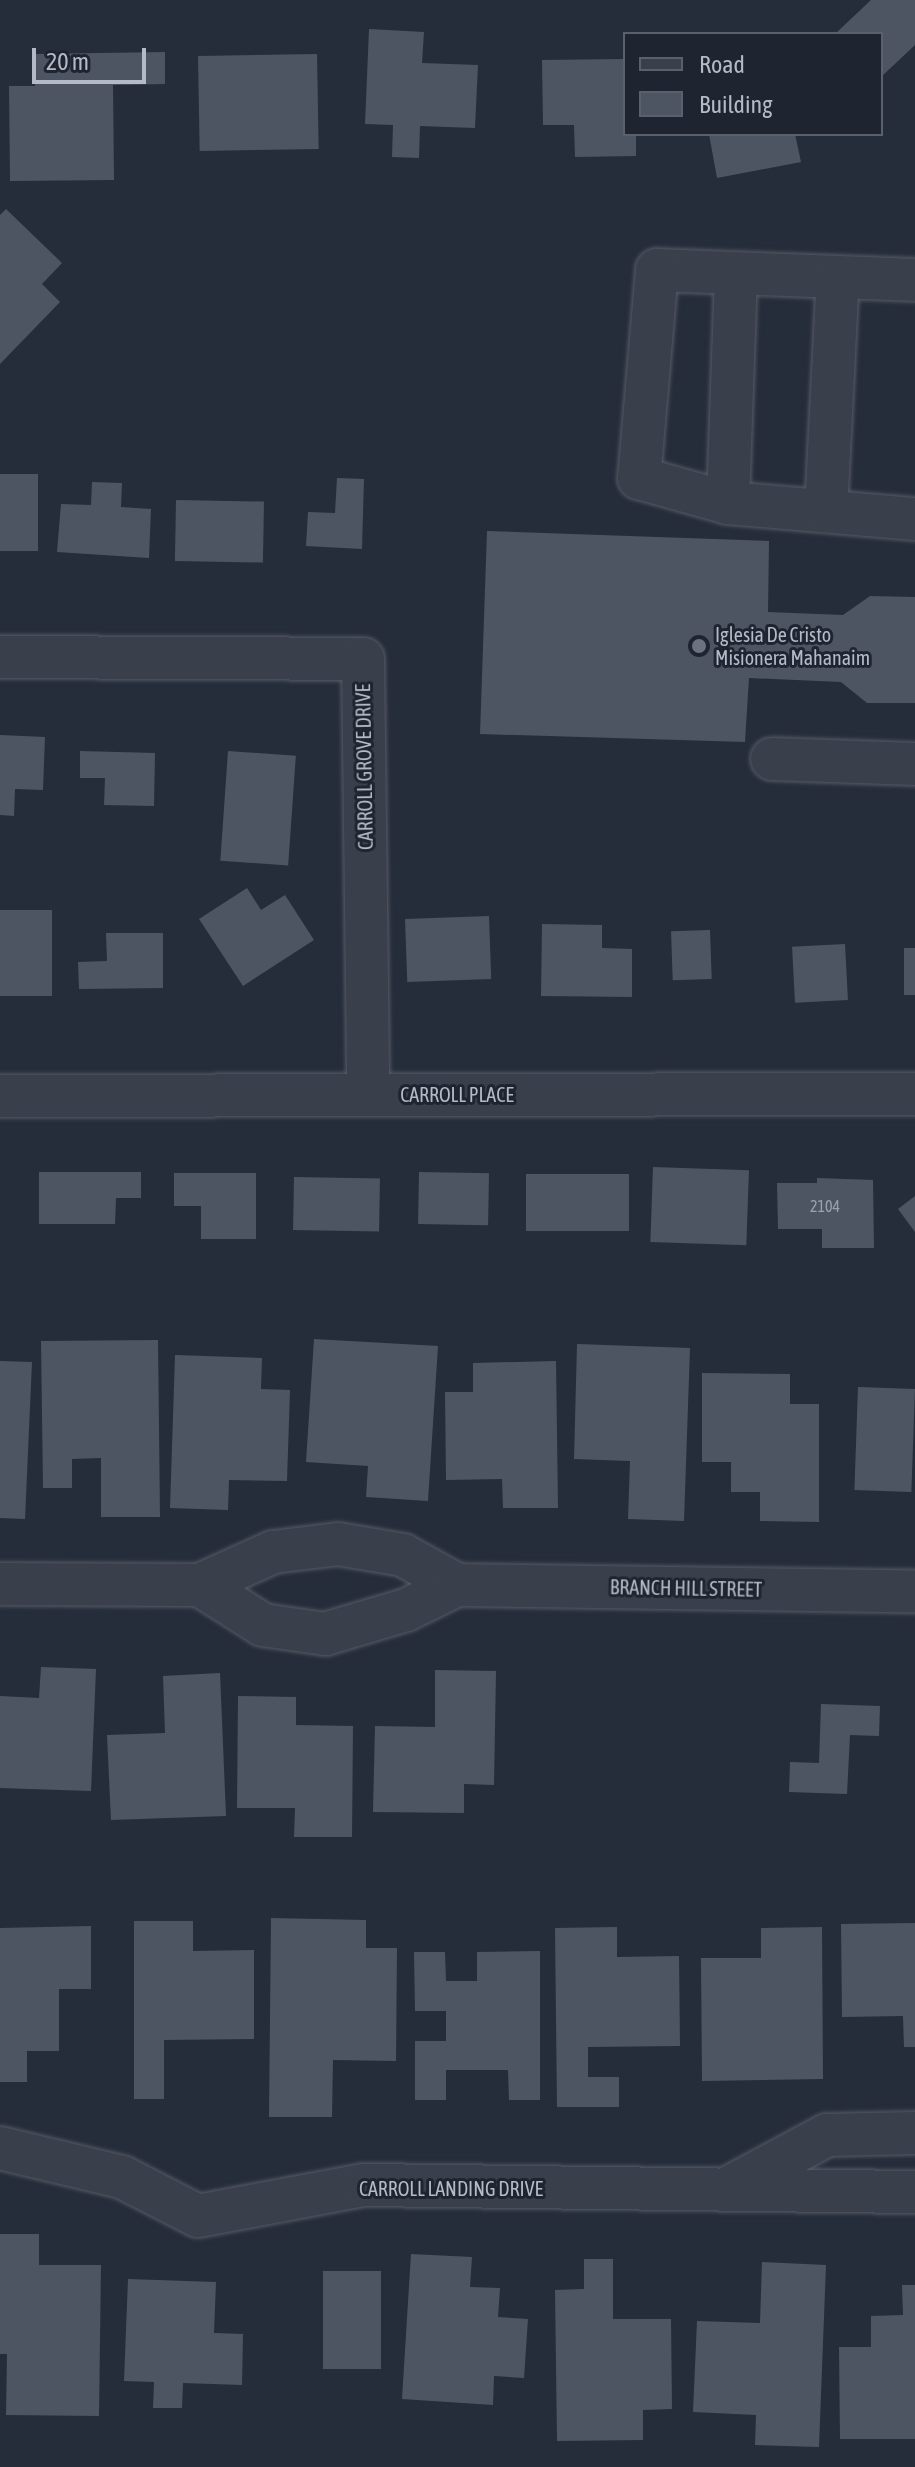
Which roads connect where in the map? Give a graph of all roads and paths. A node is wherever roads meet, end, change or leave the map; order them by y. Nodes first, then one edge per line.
1 (736, 273) junction
2 (838, 277) junction
3 (915, 280) edge
4 (728, 503) junction
5 (826, 511) junction
6 (915, 519) edge
7 (0, 657) edge
8 (772, 759) dead end
9 (915, 764) edge
10 (368, 1094) junction
11 (915, 1094) edge
12 (0, 1096) edge
13 (0, 1584) edge
14 (200, 1585) junction
15 (457, 1585) junction
16 (915, 1591) edge
17 (915, 2133) edge
18 (0, 2148) edge
19 (726, 2190) junction
20 (915, 2192) edge

1 - 2 street
1 - 4 street
1 - 4 street
2 - 3 street
2 - 5 street
4 - 5 street
5 - 6 street
7 - 10 street, CARROLL GROVE DRIVE
8 - 9 street
10 - 11 street, CARROLL PLACE
10 - 12 street, CARROLL PLACE
13 - 14 street, BRANCH HILL STREET
14 - 15 street, BRANCH HILL STREET
14 - 15 street, BRANCH HILL STREET
15 - 16 street, BRANCH HILL STREET
17 - 19 street, CARROLL LANDING DRIVE
18 - 19 street, CARROLL LANDING DRIVE
19 - 20 street, CARROLL LANDING DRIVE

